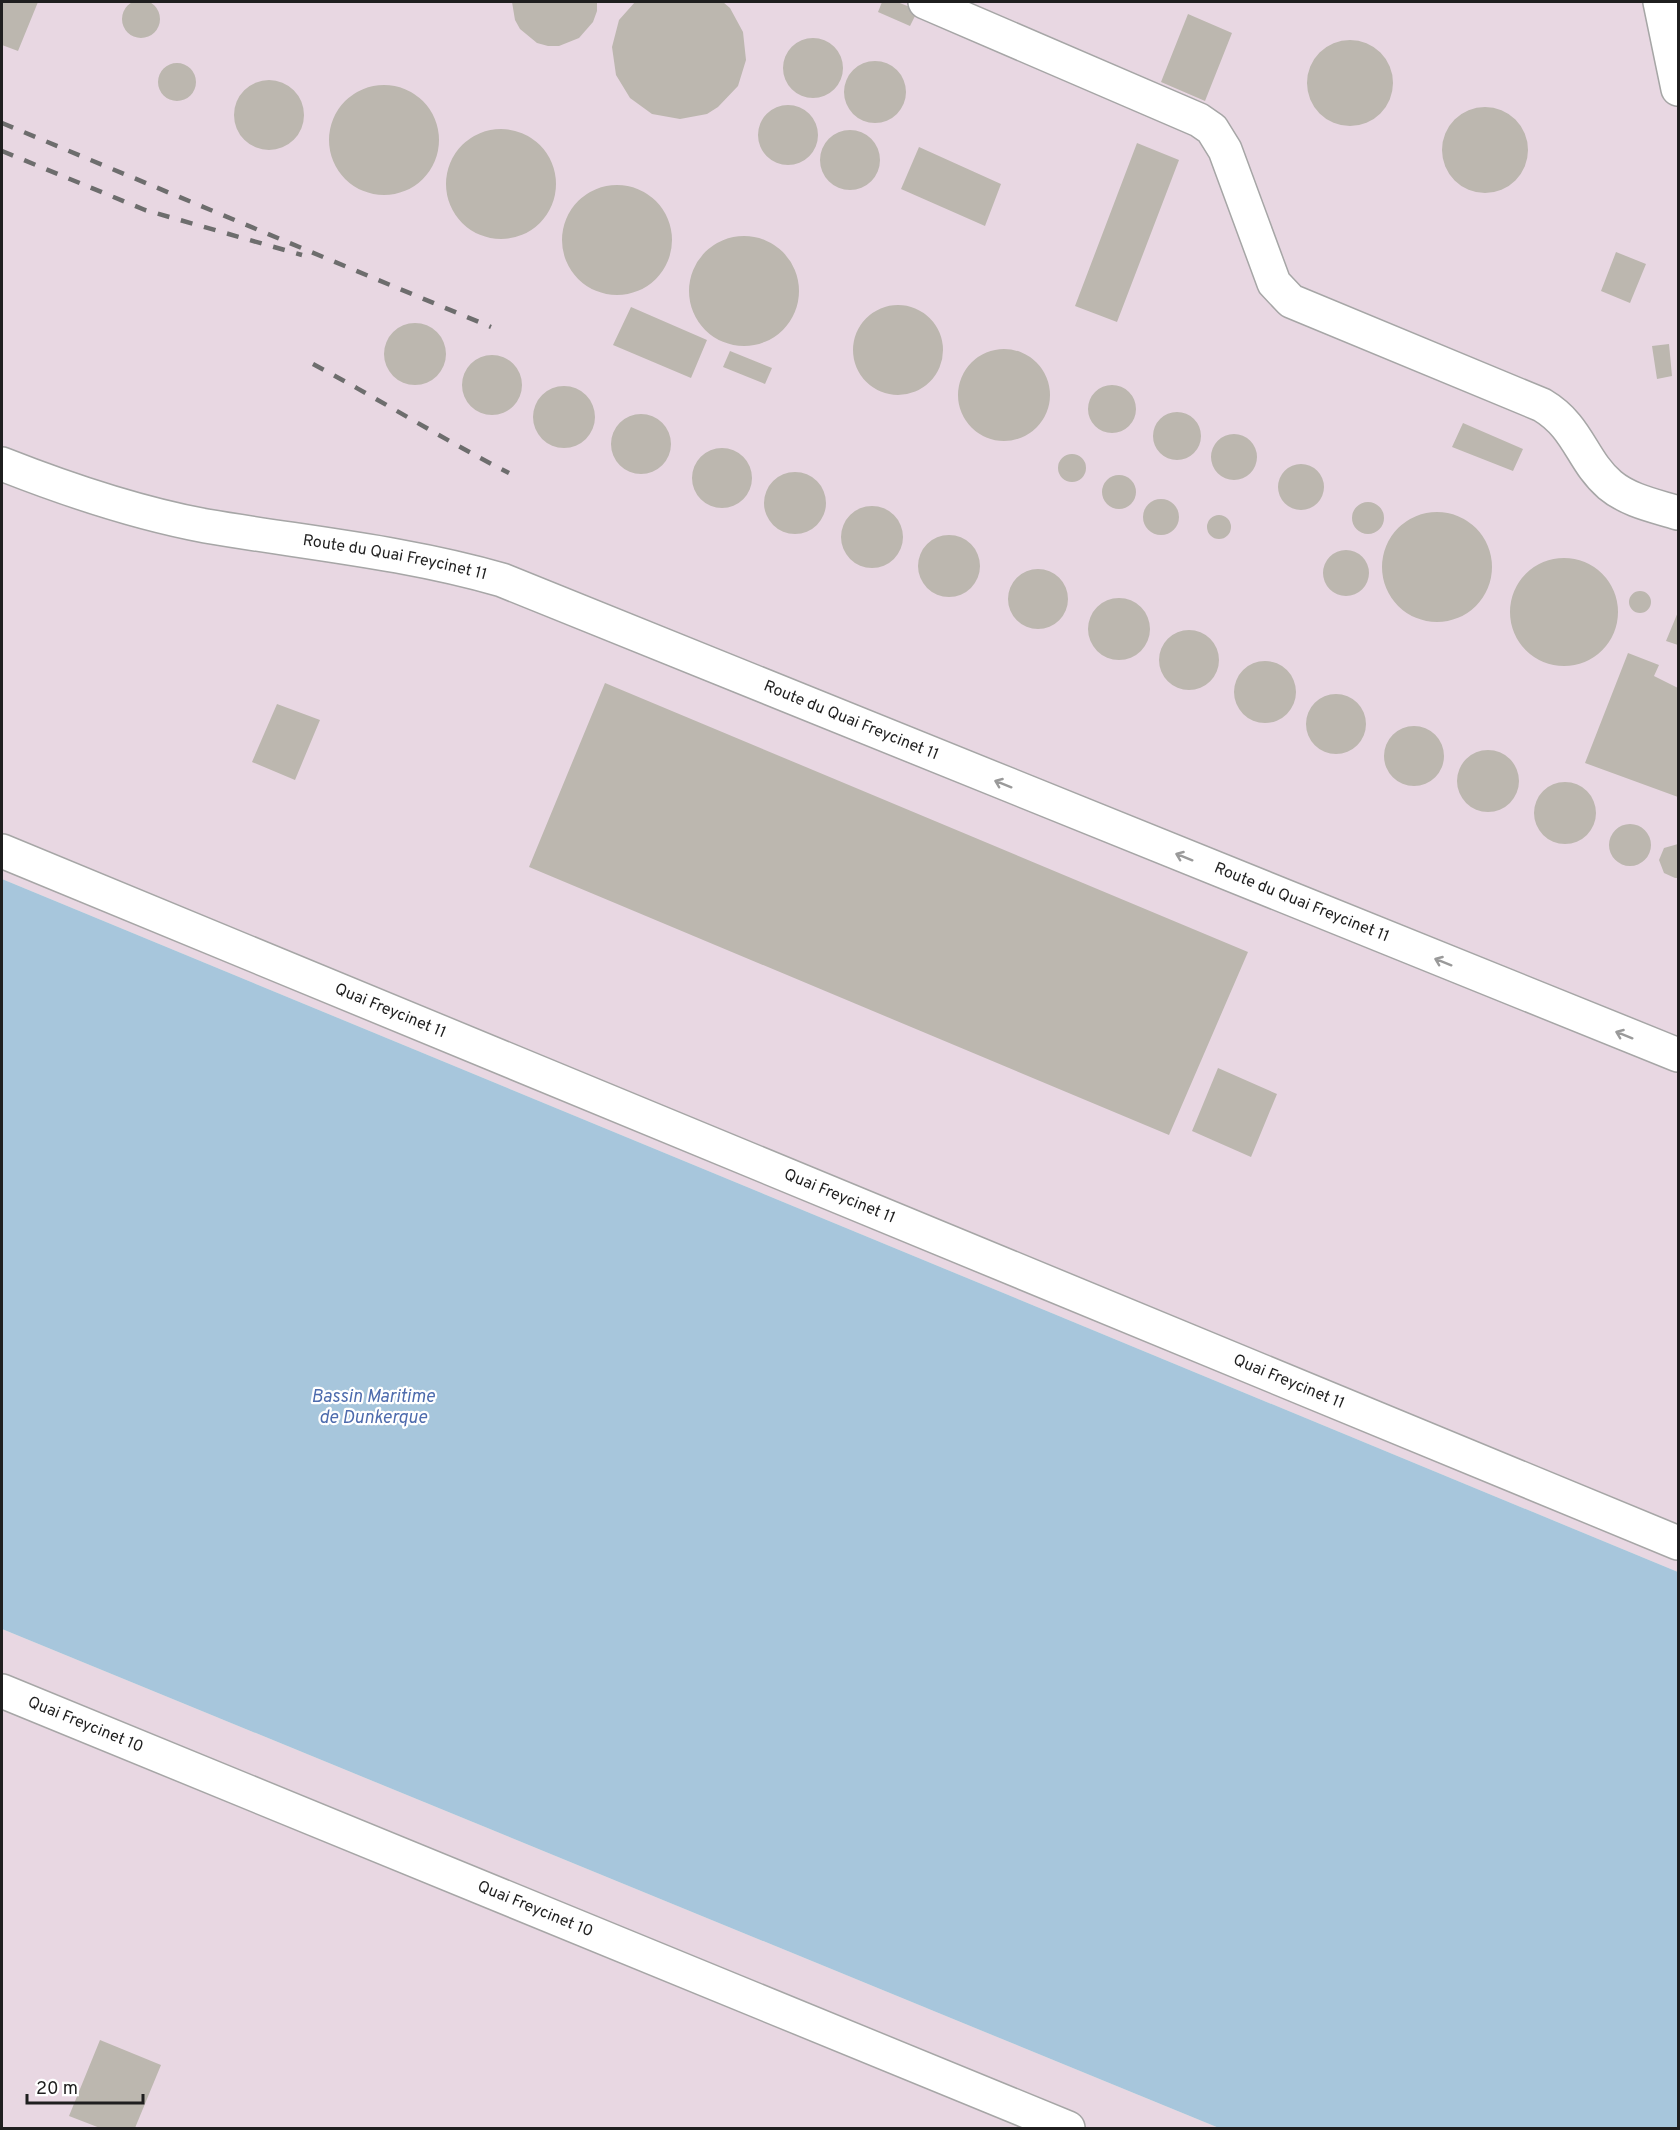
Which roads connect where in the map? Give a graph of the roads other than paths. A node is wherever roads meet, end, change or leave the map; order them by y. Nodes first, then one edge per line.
1 (925, 2) edge
2 (1660, 2) edge
3 (1678, 89) edge
4 (2, 464) edge
5 (1678, 513) edge
6 (2, 851) edge
7 (1678, 1055) edge
8 (1678, 1543) edge
9 (2, 1691) edge
10 (1068, 2128) edge

1 - 5 street
2 - 3 street
7 -> 4 street, Route du Quai Freycinet 11
6 - 8 street, Quai Freycinet 11
9 - 10 street, Quai Freycinet 10

